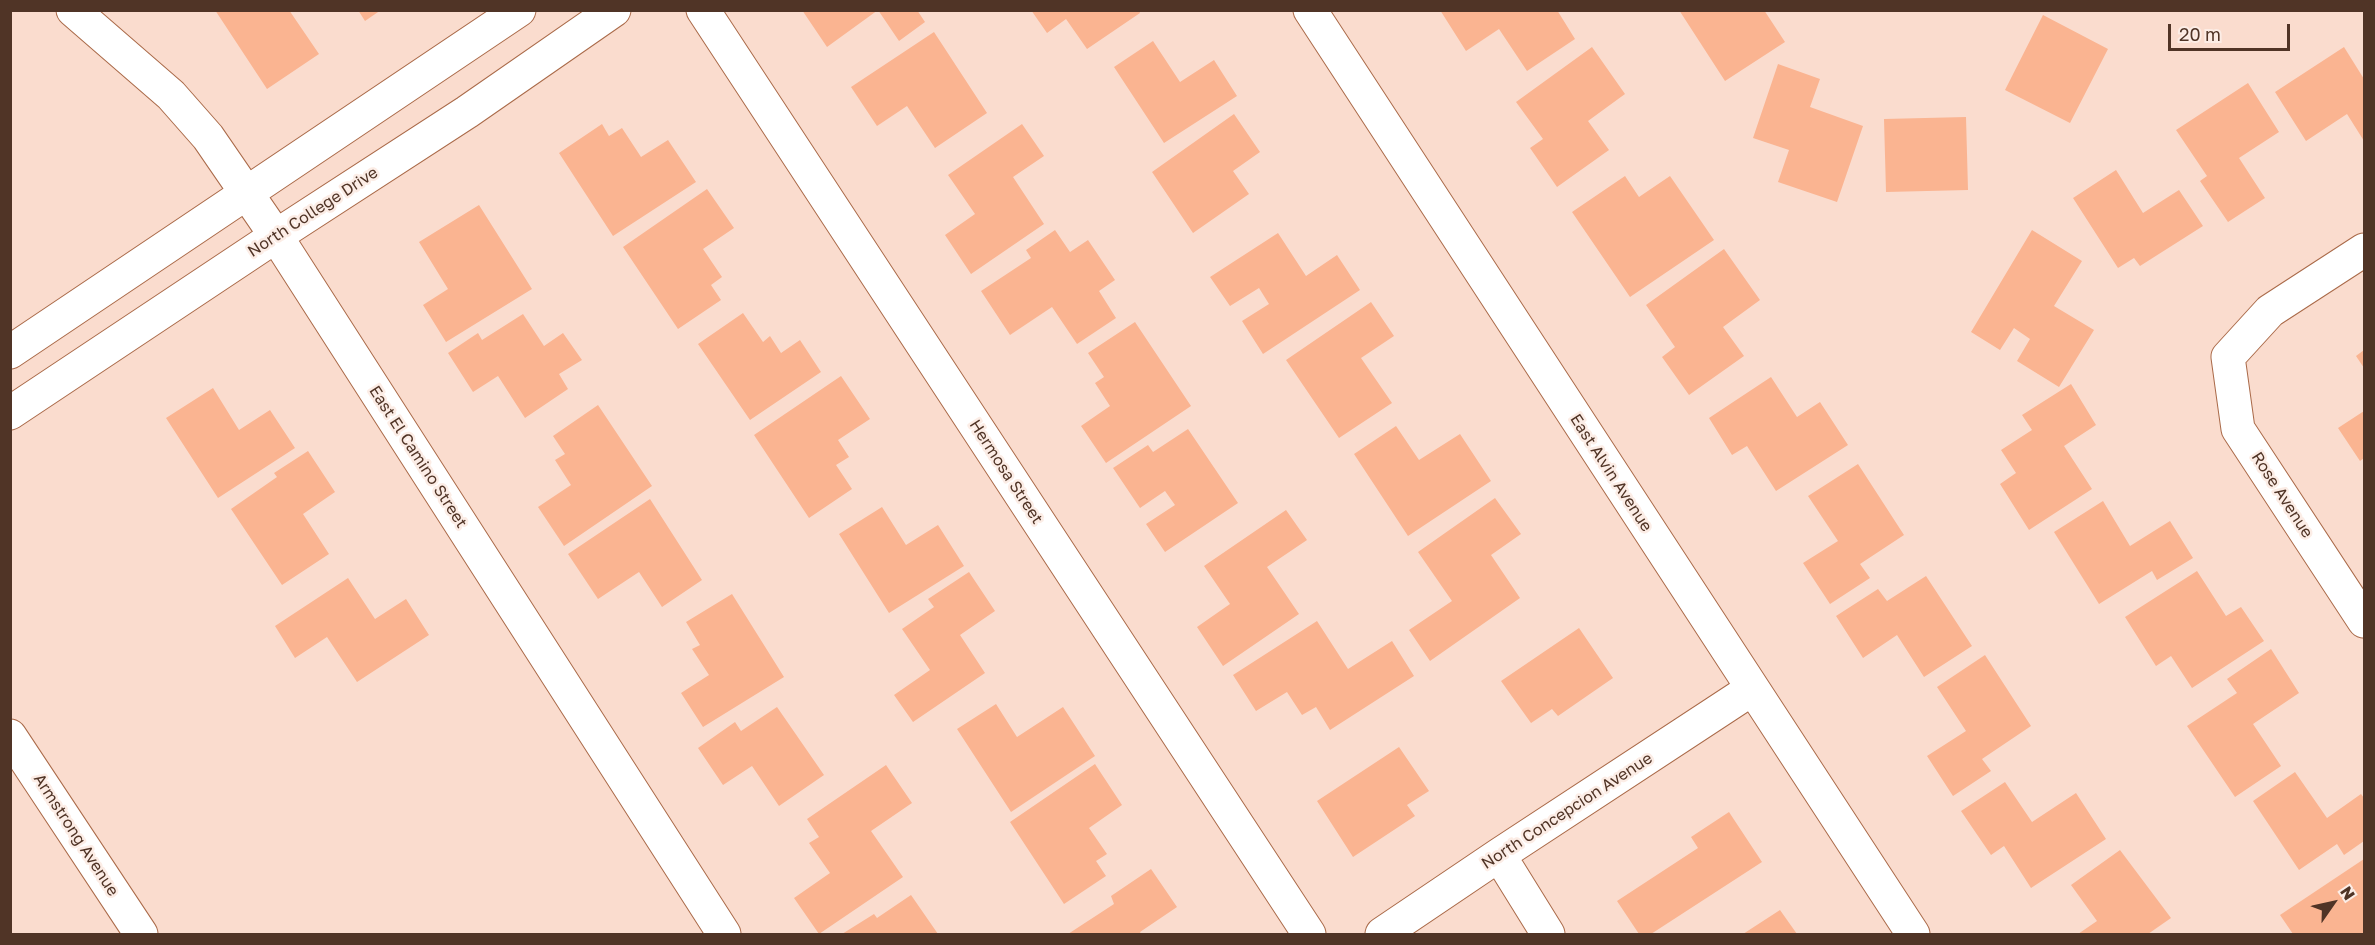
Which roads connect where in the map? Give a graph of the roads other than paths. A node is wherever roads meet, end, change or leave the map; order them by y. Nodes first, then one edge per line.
1 (73, 10) edge
2 (519, 10) edge
3 (614, 10) edge
4 (703, 10) edge
5 (1310, 10) edge
6 (248, 194) junction
7 (276, 236) junction
8 (2364, 250) edge
9 (10, 352) edge
10 (10, 413) edge
11 (2364, 621) edge
12 (1752, 689) junction
13 (10, 736) edge
14 (1499, 855) junction
15 (141, 934) edge
16 (724, 934) edge
17 (1309, 934) edge
18 (1382, 934) edge
19 (1548, 934) edge
20 (1913, 934) edge

1 - 6 street, East El Camino Street
2 - 6 street
3 - 7 street, North College Drive
4 - 17 street, Hermosa Street
5 - 12 street, East Alvin Avenue
6 - 7 street, East El Camino Street
6 - 9 street
7 - 10 street, North College Drive
7 - 16 street, East El Camino Street
8 - 11 street, Rose Avenue
12 - 14 street, North Concepcion Avenue
12 - 20 street, East Alvin Avenue
13 - 15 street, Armstrong Avenue
14 - 18 street, North Concepcion Avenue
14 - 19 street

